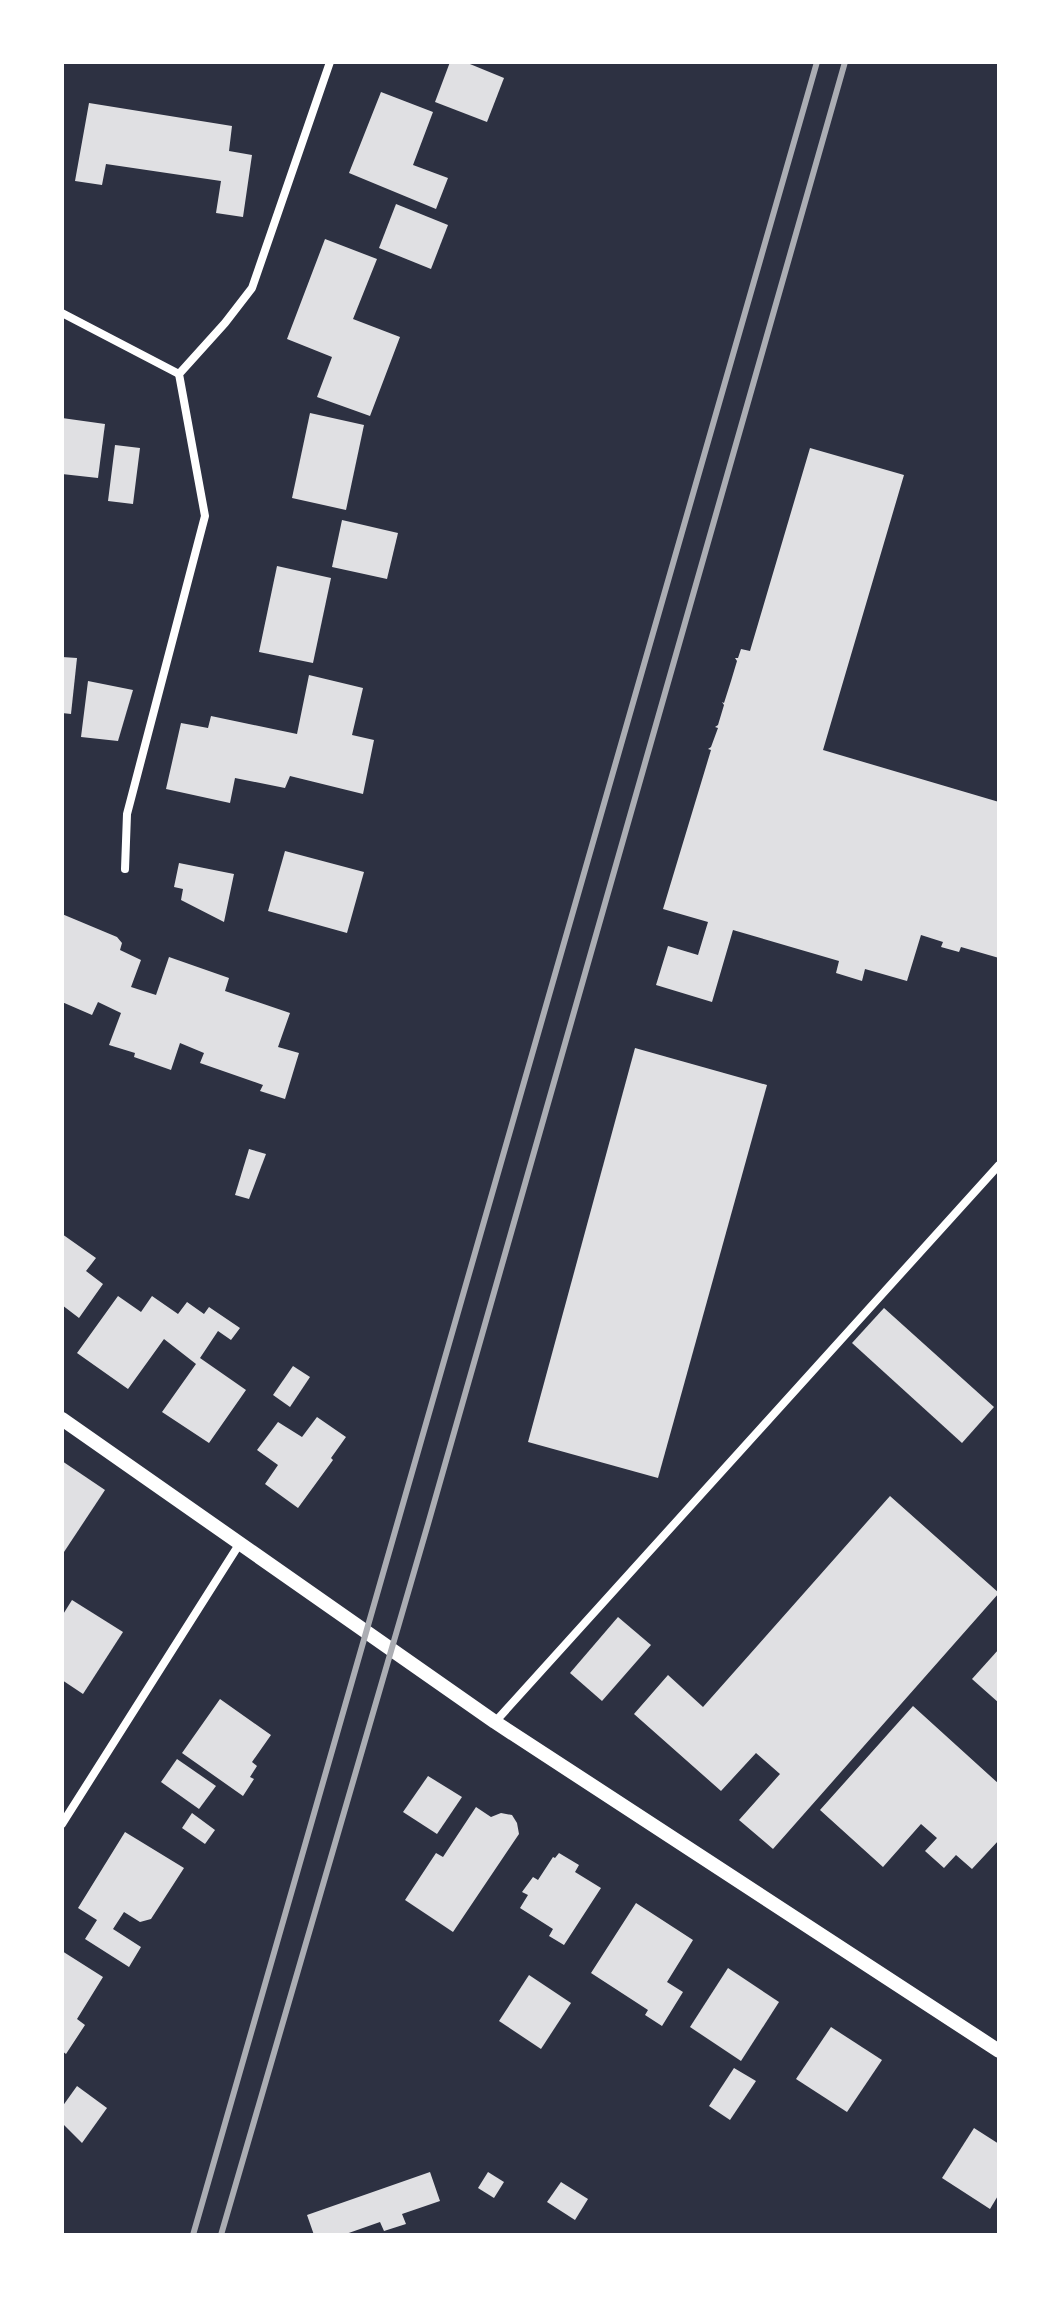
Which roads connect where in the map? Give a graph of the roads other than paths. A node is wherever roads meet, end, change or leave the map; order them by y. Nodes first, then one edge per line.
1 (330, 62) edge
2 (62, 313) edge
3 (179, 374) junction
4 (125, 869) dead end
5 (999, 1165) edge
6 (62, 1419) edge
7 (240, 1543) junction
8 (495, 1722) junction
9 (62, 1824) edge
10 (999, 2051) edge

1 - 3 street
2 - 3 street
3 - 4 street
5 - 8 street
6 - 7 street
7 - 8 street
7 - 9 street
8 - 10 street

